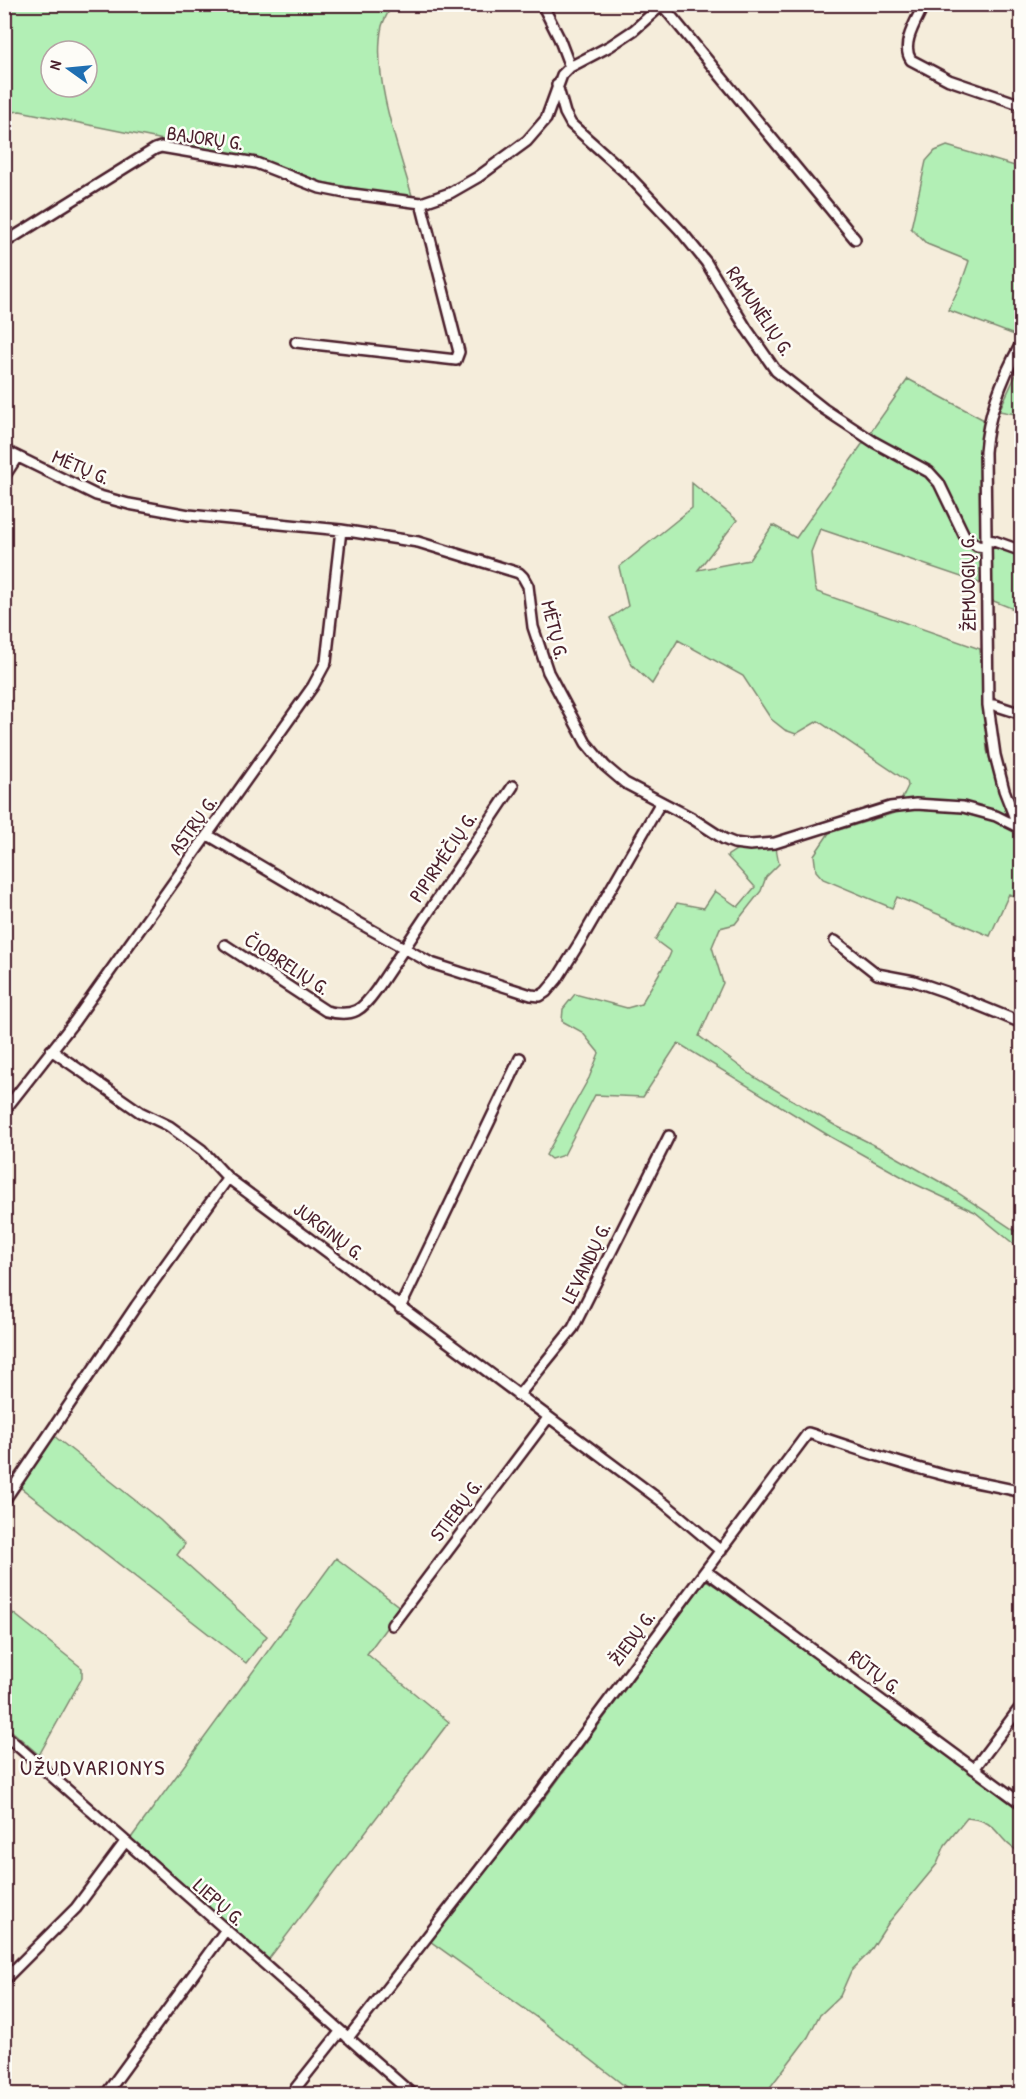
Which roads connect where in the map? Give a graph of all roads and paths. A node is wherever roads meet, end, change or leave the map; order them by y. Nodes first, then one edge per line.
1 (542, 4) edge
2 (924, 4) edge
3 (663, 5) edge
4 (570, 67) junction
5 (557, 86) junction
6 (1022, 105) edge
7 (548, 112) junction
8 (566, 113) junction
9 (421, 203) junction
10 (855, 239) dead end
11 (4, 243) edge
12 (296, 342) dead end
13 (1022, 342) edge
14 (4, 450) edge
15 (17, 457) junction
16 (4, 477) edge
17 (341, 530) junction
18 (986, 544) junction
19 (1022, 551) edge
20 (988, 705) junction
21 (1022, 714) edge
22 (513, 786) dead end
23 (661, 802) junction
24 (1020, 827) edge
25 (208, 835) junction
26 (835, 941) dead end
27 (225, 945) dead end
28 (405, 948) junction
29 (1022, 1023) edge
30 (51, 1050) junction
31 (520, 1058) dead end
32 (4, 1112) edge
33 (669, 1136) dead end
34 (228, 1178) junction
35 (400, 1308) junction
36 (519, 1396) junction
37 (548, 1418) junction
38 (1022, 1492) edge
39 (4, 1501) edge
40 (721, 1551) junction
41 (706, 1570) junction
42 (392, 1625) dead end
43 (1022, 1705) edge
44 (4, 1734) edge
45 (974, 1768) junction
46 (1022, 1804) edge
47 (125, 1842) junction
48 (225, 1931) junction
49 (4, 1980) edge
50 (344, 2035) junction
51 (106, 2094) edge
52 (291, 2094) edge
53 (412, 2094) edge

1 - 4 street
2 - 6 street
3 - 4 street
3 - 10 street
4 - 5 street
5 - 7 street
5 - 8 street, RAMUNĖLIŲ G.
7 - 8 street
7 - 9 street
8 - 18 street, RAMUNĖLIŲ G.
9 - 11 street, BAJORŲ G.
9 - 12 street
13 - 18 street, ŽEMUOGIŲ G.
14 - 15 street, MĖTŲ G.
15 - 16 street
15 - 17 street, MĖTŲ G.
17 - 23 street, MĖTŲ G.
17 - 25 street, ASTRŲ G.
18 - 19 street, RAMUNĖLIŲ G.
18 - 20 street, ŽEMUOGIŲ G.
20 - 21 street
20 - 24 street, ŽEMUOGIŲ G.
22 - 28 street, PIPIRMĖČIŲ G.
23 - 24 street, MĖTŲ G.
23 - 28 street
25 - 28 street
25 - 30 street, ASTRŲ G.
26 - 29 street
27 - 28 street, ČIOBRELIŲ G.
30 - 32 street, ASTRŲ G.
30 - 34 street, JURGINŲ G.
31 - 35 street
33 - 36 street, LEVANDŲ G.
34 - 35 street, JURGINŲ G.
34 - 39 street
35 - 36 street, JURGINŲ G.
36 - 37 street, JURGINŲ G.
37 - 40 street, JURGINŲ G.
37 - 42 street, STIEBŲ G.
38 - 40 street, ŽIEDŲ G.
40 - 41 street, ŽIEDŲ G.
41 - 45 street, RŪTŲ G.
41 - 50 street, ŽIEDŲ G.
43 - 45 street
44 - 47 street, LIEPŲ G.
45 - 46 street, RŪTŲ G.
47 - 48 street, LIEPŲ G.
47 - 49 street
48 - 50 street, LIEPŲ G.
48 - 51 street
50 - 52 street, ŽIEDŲ G.
50 - 53 street, LIEPŲ G.

